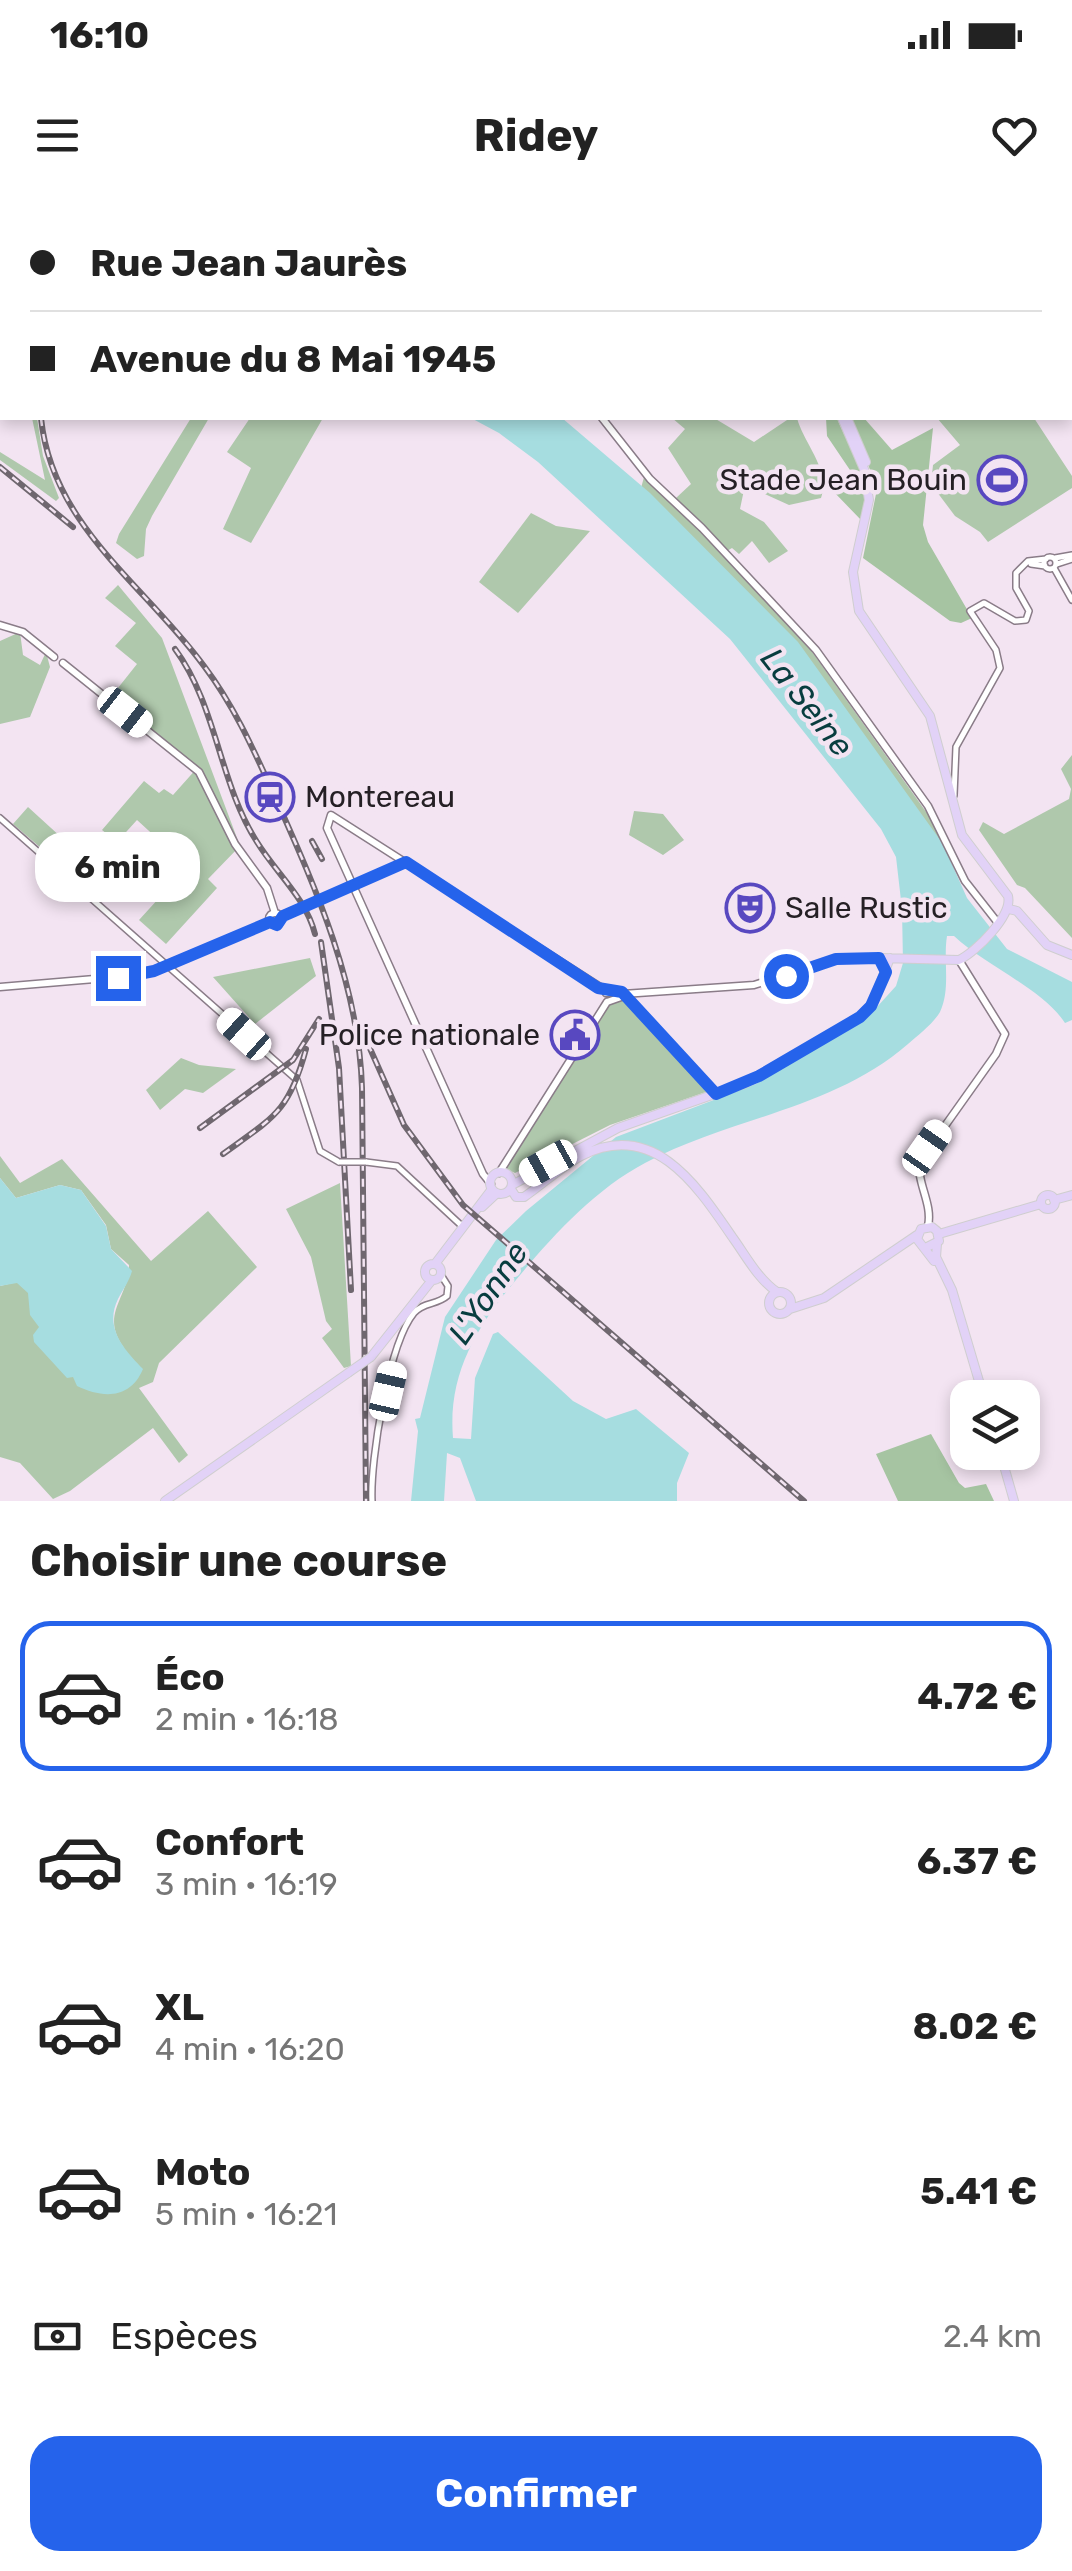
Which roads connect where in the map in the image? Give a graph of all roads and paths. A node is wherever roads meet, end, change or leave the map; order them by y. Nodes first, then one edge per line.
1 (604, 420) edge
2 (846, 420) edge
3 (1072, 557) edge
4 (1051, 564) junction
5 (1072, 600) edge
6 (0, 625) edge
7 (951, 785) junction
8 (0, 818) edge
9 (406, 862) junction
10 (353, 886) junction
11 (278, 914) junction
12 (1000, 914) junction
13 (1072, 954) edge
14 (962, 957) junction
15 (879, 958) junction
16 (894, 958) junction
17 (168, 966) junction
18 (886, 972) junction
19 (0, 986) edge
20 (623, 995) junction
21 (607, 996) junction
22 (708, 1086) junction
23 (716, 1094) junction
24 (705, 1098) junction
25 (502, 1183) junction
26 (1072, 1196) edge
27 (928, 1226) junction
28 (463, 1228) junction
29 (938, 1239) junction
30 (921, 1243) junction
31 (436, 1275) junction
32 (946, 1278) junction
33 (773, 1295) junction
34 (790, 1304) junction
35 (978, 1380) edge
36 (1005, 1470) edge
37 (166, 1501) edge
38 (372, 1501) edge
39 (1014, 1501) edge

1 - 12 main road
2 - 7 main road
3 - 4 street
4 - 5 street
4 - 7 street
6 - 11 main road
7 - 12 main road
8 - 17 street
9 - 10 main road
9 - 10 main road
9 - 21 main road
10 - 11 main road
10 - 25 main road
11 - 17 main road
12 - 13 main road
12 - 14 main road
14 - 16 main road
14 - 27 main road
15 - 16 main road
15 - 18 main road
15 - 20 main road
16 - 18 main road
17 - 19 main road
17 - 28 street, bridge
18 - 23 main road
20 - 21 main road
20 - 22 street
21 - 25 main road
22 - 23 street
22 - 24 street
23 - 24 main road
24 - 25 main road
25 - 28 main road
25 - 31 main road
25 - 33 main road
26 - 29 main road
27 - 29 main road
27 - 30 main road
28 - 31 main road
29 - 30 main road
29 - 32 main road
30 - 32 main road
30 - 34 main road
31 - 37 main road, bridge
31 - 38 street
32 - 35 main road
33 - 34 main road
33 - 34 main road
36 - 39 main road

